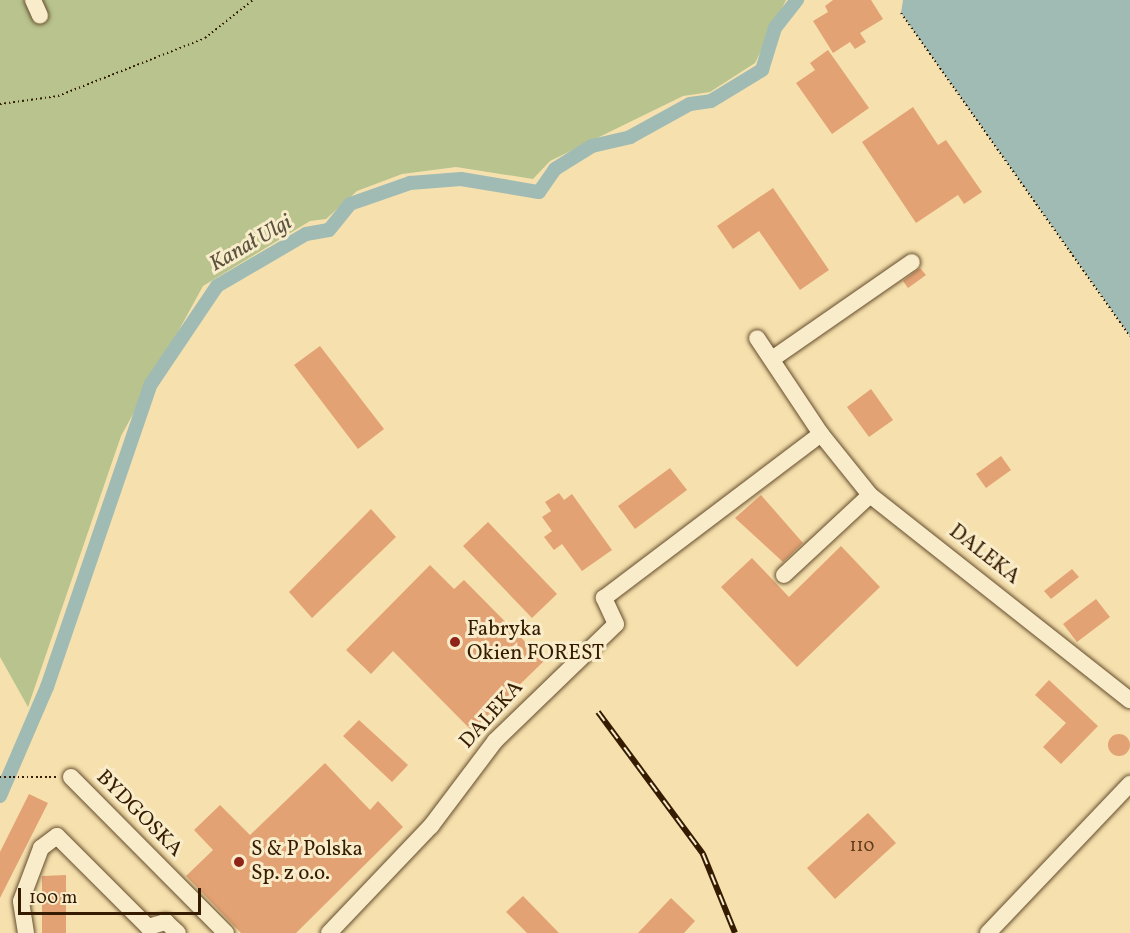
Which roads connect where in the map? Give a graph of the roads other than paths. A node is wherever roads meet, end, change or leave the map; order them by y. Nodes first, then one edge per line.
1 (33, 0) edge
2 (40, 16) dead end
3 (912, 262) dead end
4 (757, 338) dead end
5 (772, 359) junction
6 (821, 434) junction
7 (870, 495) junction
8 (784, 575) dead end
9 (1130, 700) edge
10 (71, 777) road end
11 (1130, 784) edge
12 (26, 933) edge
13 (178, 933) edge
14 (226, 933) edge
15 (329, 933) edge
16 (988, 933) edge

1 - 2 street
3 - 5 street
4 - 5 street, DALEKA
5 - 6 street, DALEKA
6 - 7 street, DALEKA
6 - 15 street, DALEKA
7 - 8 street
7 - 9 street, DALEKA
10 - 14 street, BYDGOSKA
11 - 16 street
12 - 13 street

